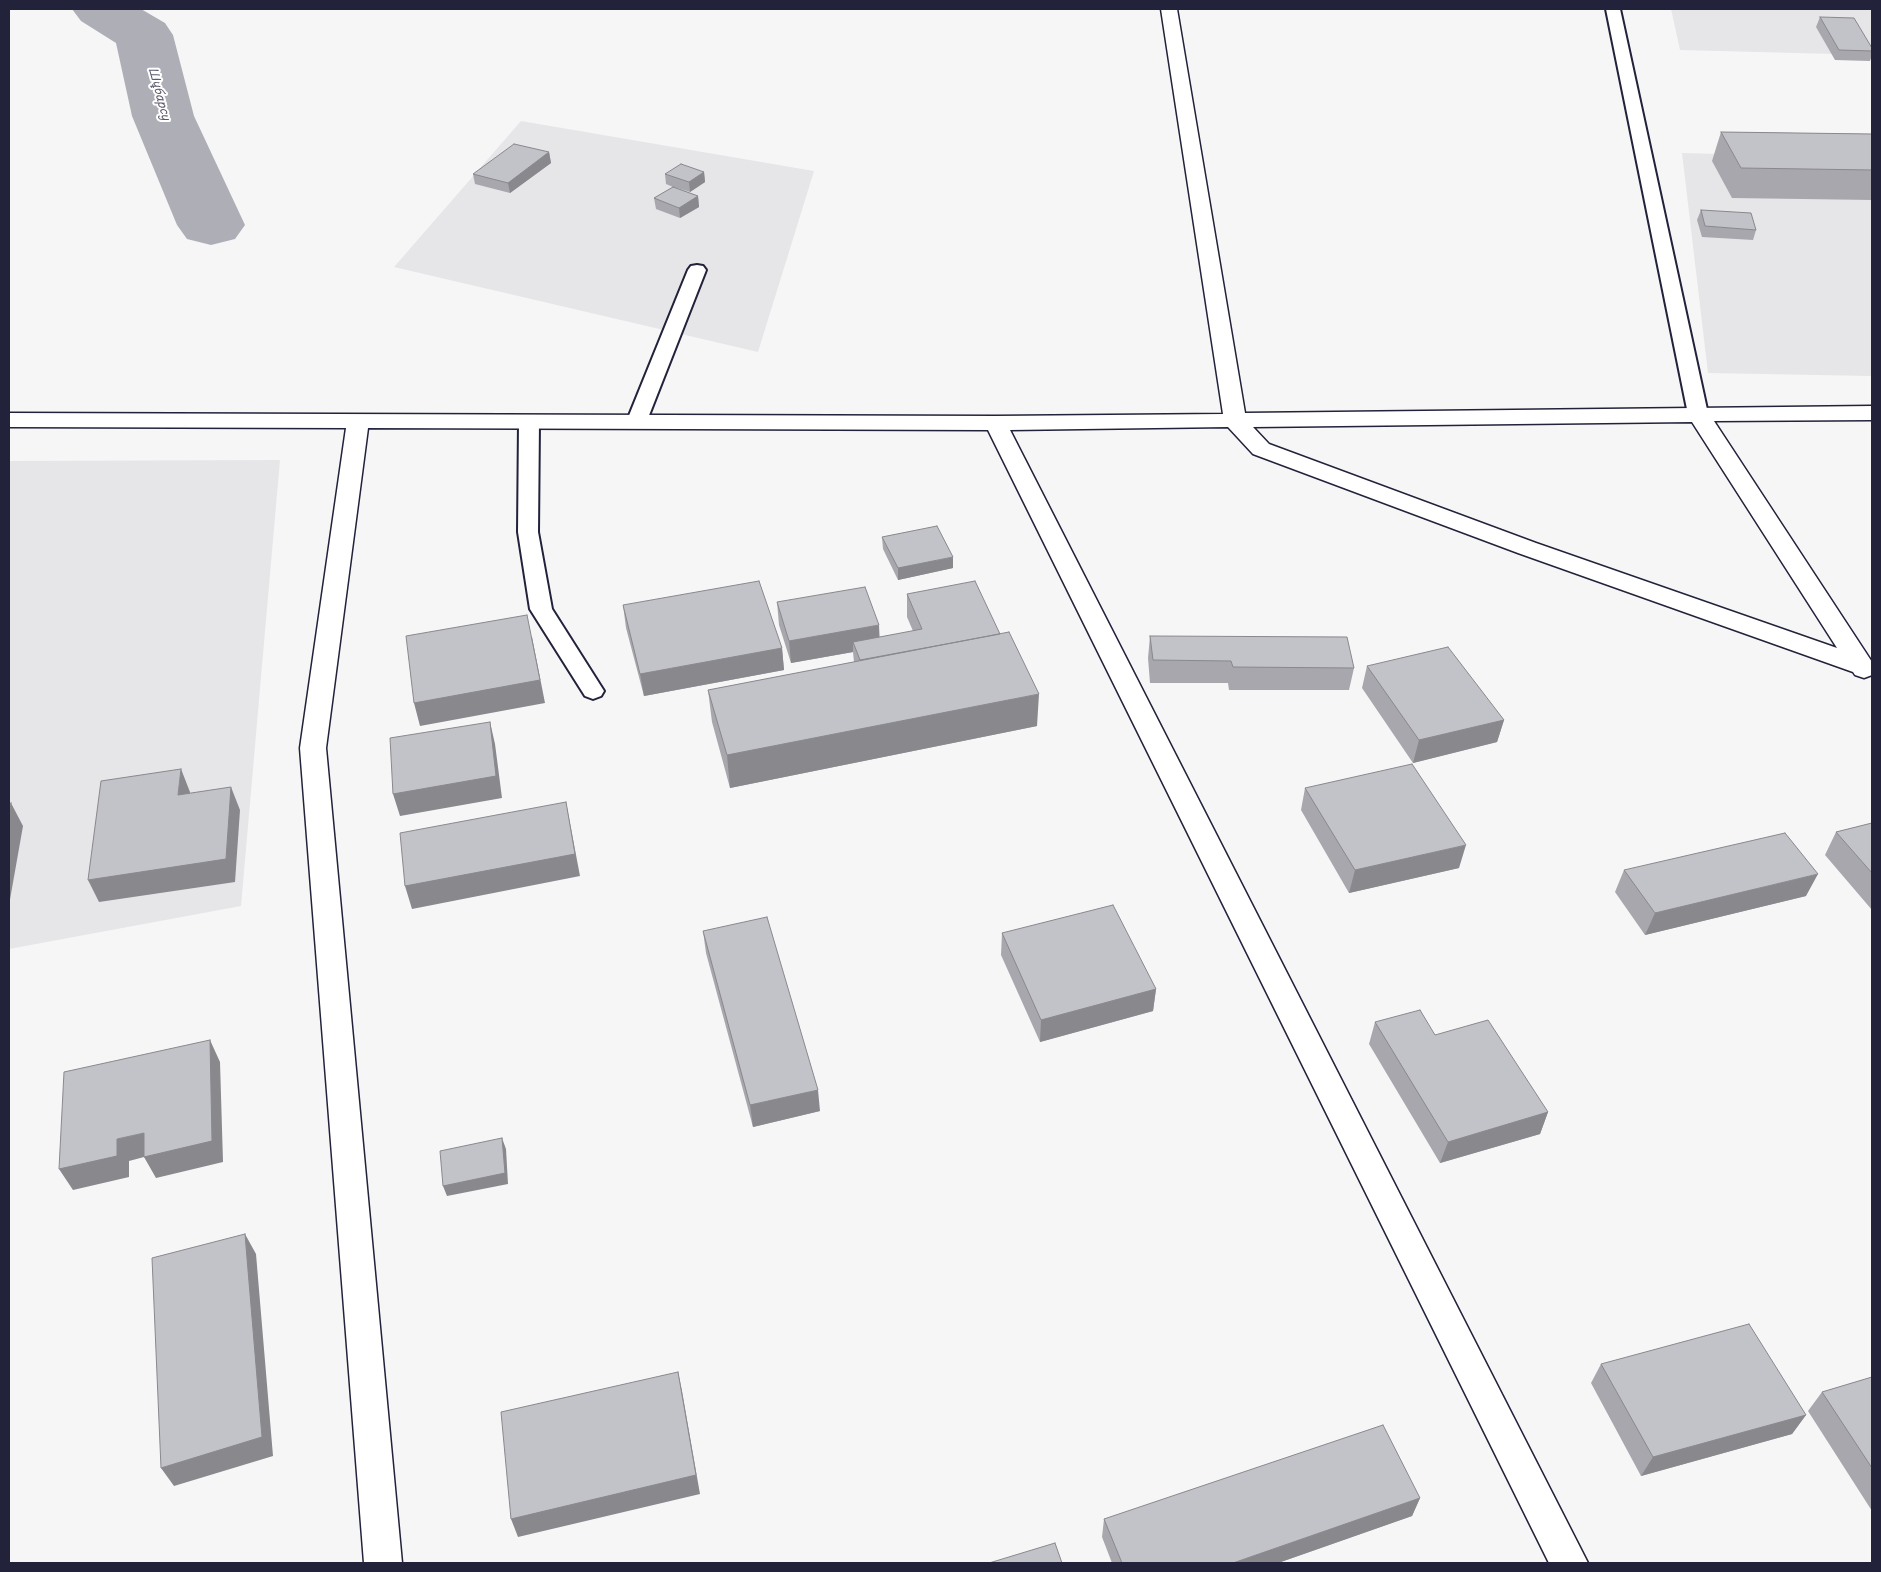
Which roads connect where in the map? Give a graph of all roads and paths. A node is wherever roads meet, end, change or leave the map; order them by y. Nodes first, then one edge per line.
1 (1169, 9) edge
2 (1613, 9) edge
3 (697, 270) dead end
4 (1698, 414) junction
5 (1872, 414) edge
6 (9, 420) edge
7 (1236, 421) junction
8 (358, 422) junction
9 (529, 422) junction
10 (636, 423) junction
11 (996, 423) junction
12 (1866, 671) edge
13 (593, 691) dead end
14 (383, 1563) edge
15 (1569, 1563) edge

1 - 7 street
2 - 4 lane
3 - 10 lane
4 - 5 street
4 - 7 street
4 - 12 street
6 - 8 street
7 - 11 street
7 - 12 street
8 - 9 street
8 - 14 street
9 - 10 street
9 - 13 lane
10 - 11 street
11 - 15 street

